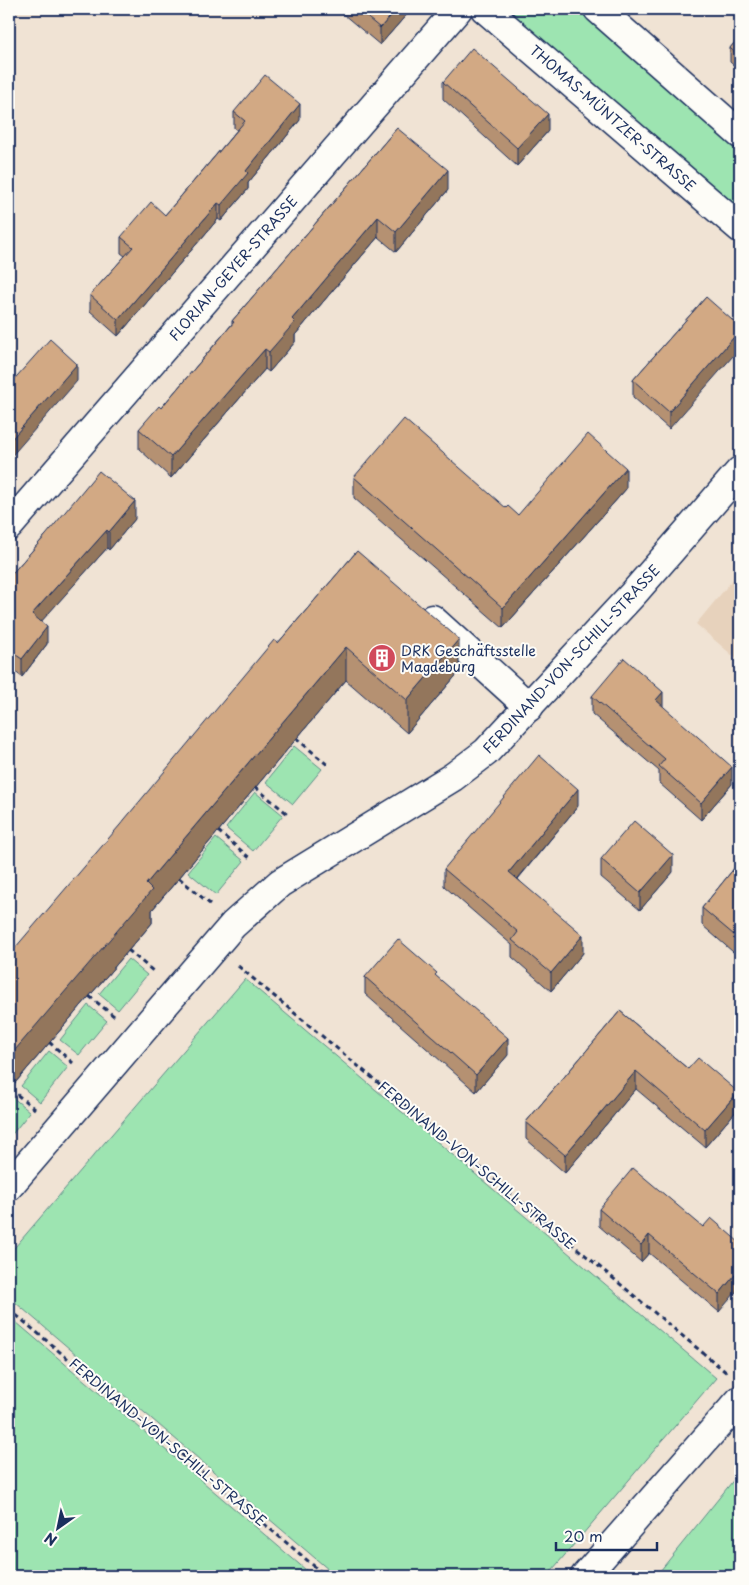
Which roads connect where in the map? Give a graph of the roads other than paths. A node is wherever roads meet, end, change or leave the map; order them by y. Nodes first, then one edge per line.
1 (458, 9) edge
2 (486, 9) edge
3 (598, 9) edge
4 (740, 134) edge
5 (740, 228) edge
6 (740, 471) edge
7 (9, 526) edge
8 (411, 601) edge
9 (529, 707) junction
10 (9, 1186) edge
11 (737, 1389) edge
12 (585, 1576) edge

1 - 7 street, FLORIAN-GEYER-STRASSE
2 - 5 street, THOMAS-MÜNTZER-STRASSE
3 - 4 street
6 - 9 street, FERDINAND-VON-SCHILL-STRASSE
8 - 9 street
9 - 10 street, FERDINAND-VON-SCHILL-STRASSE
11 - 12 street

